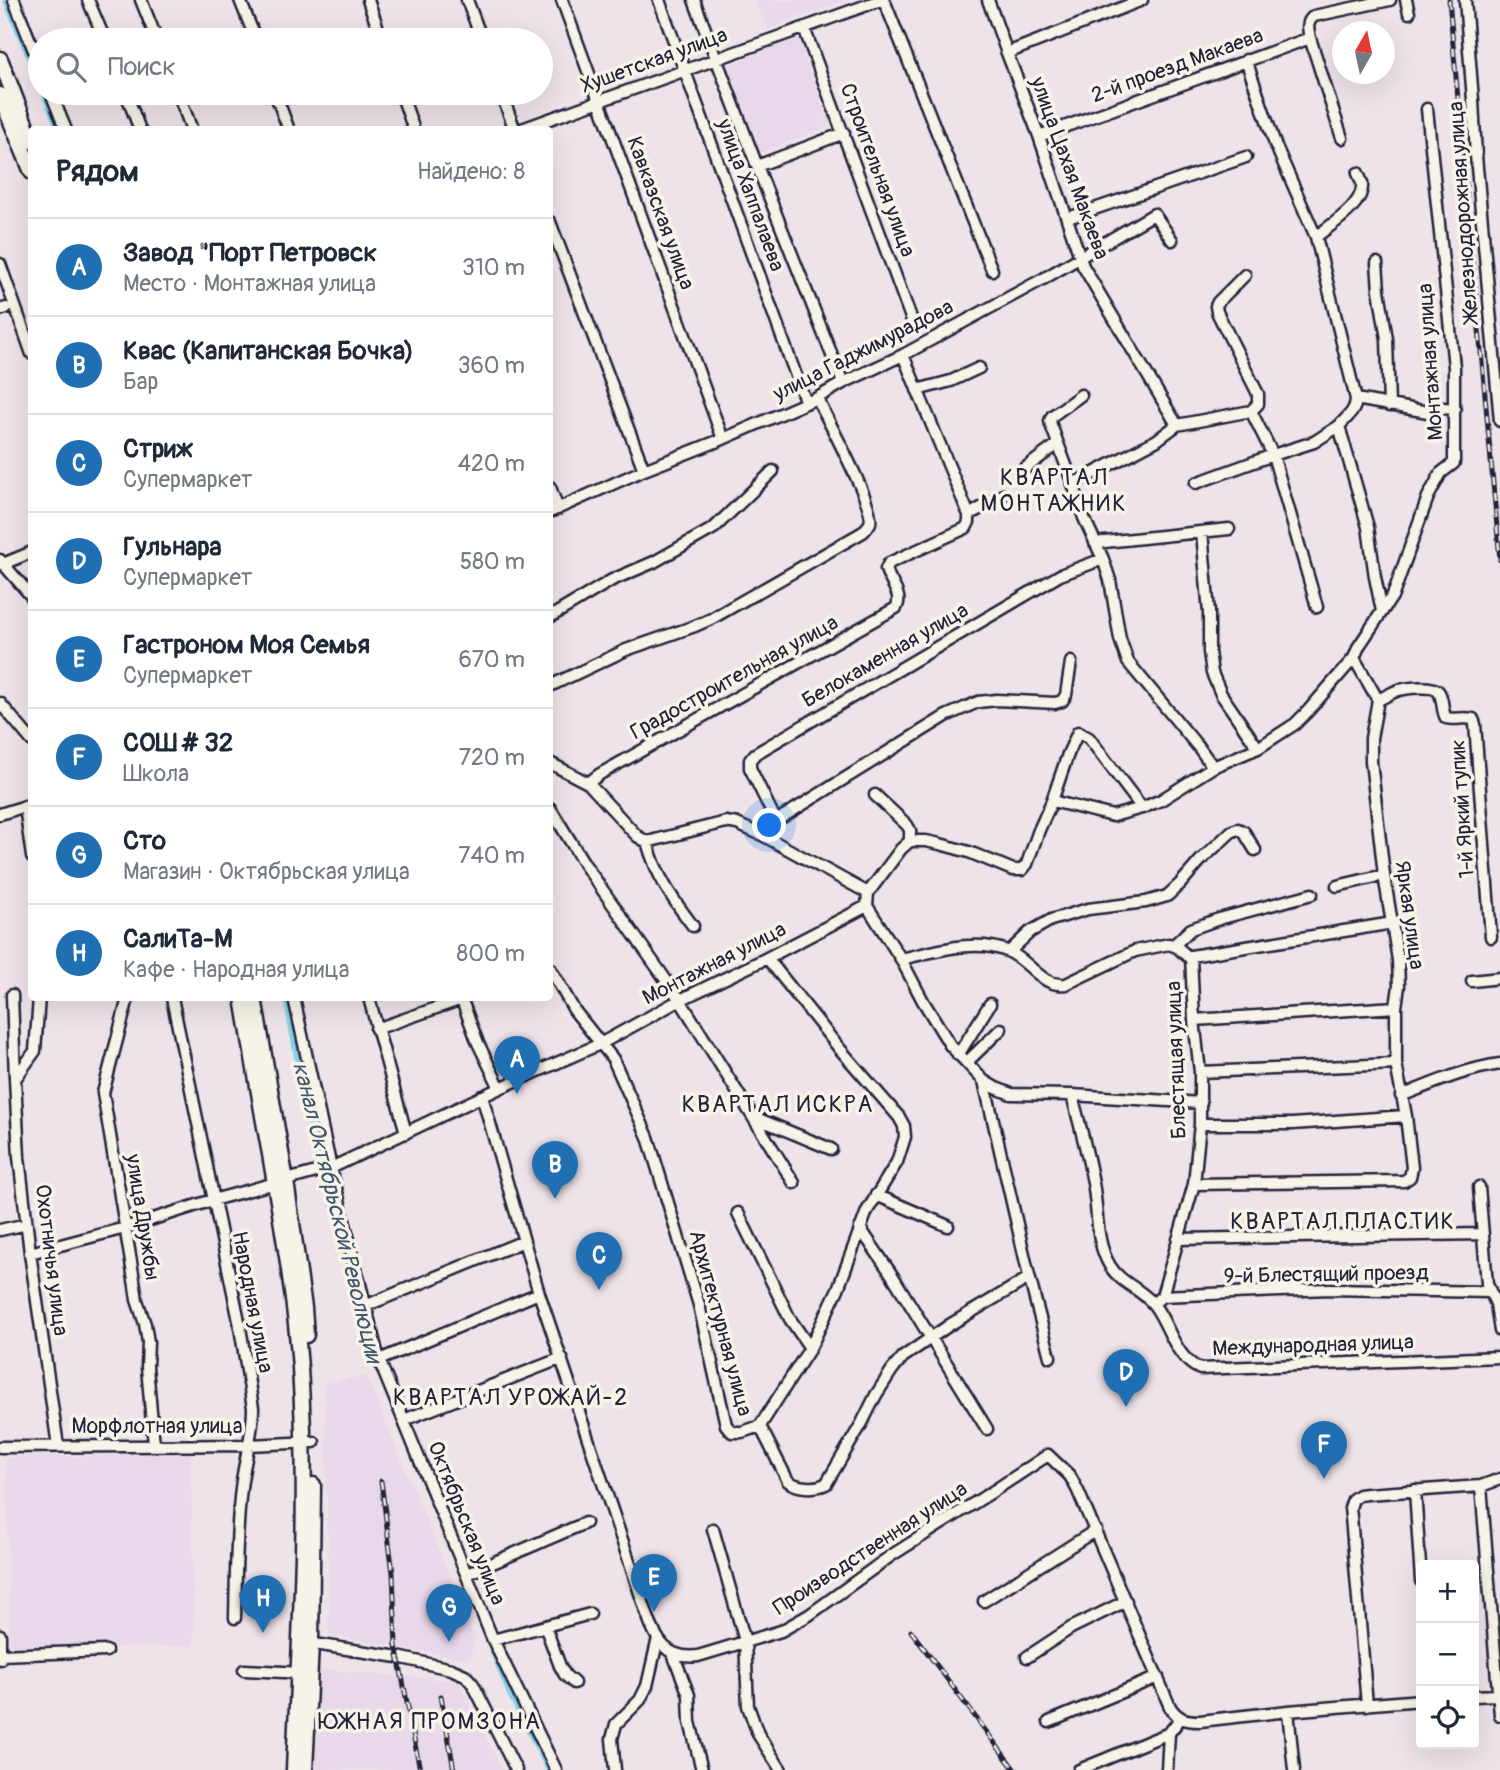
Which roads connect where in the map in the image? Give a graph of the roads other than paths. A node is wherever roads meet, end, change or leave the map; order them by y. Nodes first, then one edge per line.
1 (13, 0) edge
2 (88, 0) edge
3 (141, 0) edge
4 (240, 0) edge
5 (368, 0) edge
6 (467, 0) edge
7 (562, 0) edge
8 (659, 0) edge
9 (694, 0) edge
10 (883, 0) edge
11 (988, 0) edge
12 (1142, 0) edge
13 (1390, 0) edge
14 (1406, 0) edge
15 (1465, 0) edge
16 (1409, 13) dead end
17 (100, 28) edge
18 (152, 28) edge
19 (251, 28) edge
20 (378, 28) edge
21 (478, 28) edge
22 (804, 28) junction
23 (28, 37) edge
24 (1310, 38) junction
25 (1007, 53) junction
26 (716, 58) junction
27 (0, 59) edge
28 (1246, 60) junction
29 (685, 70) junction
30 (0, 95) edge
31 (600, 100) junction
32 (56, 105) edge
33 (131, 105) edge
34 (183, 105) edge
35 (280, 105) edge
36 (405, 105) edge
37 (506, 105) edge
38 (1427, 109) dead end
39 (64, 126) edge
40 (138, 126) edge
41 (190, 126) edge
42 (287, 126) edge
43 (413, 126) edge
44 (515, 126) edge
45 (528, 126) edge
46 (28, 131) edge
47 (844, 133) junction
48 (1039, 136) junction
49 (1342, 138) dead end
50 (1246, 157) dead end
51 (28, 162) edge
52 (757, 166) junction
53 (1358, 173) dead end
54 (1068, 218) junction
55 (553, 230) edge
56 (1316, 237) junction
57 (1172, 240) dead end
58 (1080, 258) junction
59 (1377, 263) dead end
60 (0, 264) edge
61 (992, 270) dead end
62 (1245, 275) dead end
63 (914, 326) dead end
64 (28, 343) edge
65 (903, 356) junction
66 (979, 368) dead end
67 (843, 383) junction
68 (917, 390) junction
69 (1081, 395) dead end
70 (817, 398) junction
71 (1356, 399) junction
72 (806, 403) junction
73 (1389, 406) junction
74 (1455, 409) junction
75 (1251, 411) junction
76 (1500, 421) edge
77 (1177, 425) junction
78 (1339, 426) junction
79 (723, 439) junction
80 (1058, 444) junction
81 (1273, 455) junction
82 (644, 470) junction
83 (773, 471) dead end
84 (1020, 472) dead end
85 (1196, 483) dead end
86 (1073, 484) junction
87 (1003, 495) dead end
88 (554, 510) edge
89 (969, 519) junction
90 (1229, 529) dead end
91 (1202, 532) junction
92 (1096, 543) junction
93 (28, 553) edge
94 (1103, 559) junction
95 (2, 562) edge
96 (28, 592) edge
97 (1317, 607) dead end
98 (1382, 611) junction
99 (553, 615) edge
100 (1354, 658) junction
101 (1071, 662) dead end
102 (553, 685) edge
103 (1378, 700) junction
104 (0, 703) edge
105 (28, 736) edge
106 (1258, 748) junction
107 (553, 765) edge
108 (1213, 767) junction
109 (588, 783) junction
110 (875, 794) dead end
111 (1052, 801) junction
112 (28, 805) edge
113 (1142, 808) junction
114 (553, 813) edge
115 (0, 814) edge
116 (776, 821) junction
117 (764, 835) junction
118 (910, 841) junction
119 (647, 842) junction
120 (1255, 850) dead end
121 (1384, 875) junction
122 (1337, 886) dead end
123 (868, 893) junction
124 (1312, 894) dead end
125 (867, 906) junction
126 (1393, 923) junction
127 (693, 926) dead end
128 (1491, 937) dead end
129 (1174, 945) junction
130 (1010, 951) junction
131 (1191, 956) junction
132 (767, 958) junction
133 (901, 960) junction
134 (553, 973) edge
135 (1500, 978) edge
136 (1472, 981) dead end
137 (12, 995) dead end
138 (680, 1000) junction
139 (39, 1001) edge
140 (127, 1001) edge
141 (173, 1001) edge
142 (244, 1001) edge
143 (254, 1001) edge
144 (295, 1001) edge
145 (370, 1001) edge
146 (453, 1001) edge
147 (462, 1001) edge
148 (990, 1004) dead end
149 (1396, 1007) junction
150 (1194, 1020) junction
151 (376, 1029) junction
152 (1001, 1029) dead end
153 (600, 1044) junction
154 (962, 1058) junction
155 (1396, 1064) junction
156 (1500, 1064) edge
157 (1200, 1072) junction
158 (15, 1079) junction
159 (984, 1081) junction
160 (500, 1088) junction
161 (1072, 1095) junction
162 (482, 1096) junction
163 (1401, 1096) junction
164 (1201, 1102) junction
165 (754, 1116) junction
166 (1406, 1116) junction
167 (1200, 1124) junction
168 (406, 1133) junction
169 (831, 1149) dead end
170 (328, 1169) junction
171 (280, 1182) junction
172 (794, 1183) dead end
173 (1194, 1184) junction
174 (1479, 1187) dead end
175 (876, 1195) junction
176 (213, 1200) junction
177 (738, 1213) dead end
178 (27, 1224) junction
179 (947, 1226) dead end
180 (125, 1228) junction
181 (860, 1228) junction
182 (0, 1230) edge
183 (1483, 1234) junction
184 (1178, 1239) junction
185 (524, 1241) junction
186 (30, 1253) junction
187 (1029, 1276) junction
188 (1490, 1292) junction
189 (539, 1293) junction
190 (1158, 1300) junction
191 (365, 1306) junction
192 (1500, 1331) edge
193 (930, 1338) junction
194 (810, 1348) junction
195 (1050, 1357) dead end
196 (1500, 1357) edge
197 (562, 1358) junction
198 (379, 1360) junction
199 (404, 1420) junction
200 (760, 1426) junction
201 (987, 1429) dead end
202 (309, 1442) junction
203 (154, 1444) junction
204 (248, 1445) junction
205 (58, 1446) junction
206 (0, 1447) edge
207 (1500, 1479) edge
208 (1481, 1486) junction
209 (1415, 1490) junction
210 (585, 1523) dead end
211 (713, 1529) dead end
212 (1096, 1530) junction
213 (1420, 1560) edge
214 (467, 1574) junction
215 (984, 1601) dead end
216 (1126, 1601) junction
217 (590, 1614) dead end
218 (235, 1618) dead end
219 (545, 1626) junction
220 (0, 1635) edge
221 (657, 1638) junction
222 (493, 1640) junction
223 (745, 1641) junction
224 (305, 1643) junction
225 (106, 1651) dead end
226 (673, 1654) junction
227 (0, 1657) edge
228 (1027, 1657) dead end
229 (244, 1670) dead end
230 (304, 1673) junction
231 (1158, 1677) junction
232 (575, 1683) dead end
233 (1497, 1695) junction
234 (1479, 1696) edge
235 (1416, 1700) edge
236 (1367, 1705) junction
237 (1288, 1711) junction
238 (1500, 1715) edge
239 (1180, 1719) junction
240 (1049, 1723) dead end
241 (1169, 1733) junction
242 (294, 1770) edge
243 (306, 1770) edge
244 (516, 1770) edge
245 (556, 1770) edge
246 (615, 1770) edge
247 (702, 1770) edge
248 (781, 1770) edge
249 (1079, 1770) edge
250 (1167, 1770) edge
251 (1294, 1770) edge

1 - 23 street
2 - 17 street
3 - 18 street
4 - 19 street
5 - 20 street
6 - 21 street
7 - 31 street, Кавказская улица
8 - 29 street, улица Хаппалаева
9 - 26 street, улица Хаппалаева
10 - 22 street, Хушетская улица
10 - 61 street
11 - 25 street, улица Цахая Макаева
12 - 25 street
13 - 24 street
14 - 16 street
15 - 76 street, Железнодорожная улица
22 - 26 street, Хушетская улица
22 - 47 street, Строительная улица
24 - 28 street, 2-й проезд Макаева
24 - 49 street
25 - 48 street, улица Цахая Макаева
26 - 29 street, Хушетская улица
26 - 52 street, улица Хаппалаева
27 - 46 main road
28 - 48 street, 2-й проезд Макаева
28 - 56 street
29 - 31 street, Хушетская улица
29 - 72 street, улица Хаппалаева
30 - 51 main road
31 - 45 street, Хушетская улица
31 - 79 street, Кавказская улица
32 - 39 street
33 - 40 street
34 - 41 street
35 - 42 street
36 - 43 street
37 - 44 street
38 - 74 street, Монтажная улица
47 - 52 street
47 - 63 street, Строительная улица
48 - 54 street, улица Цахая Макаева
50 - 54 street
52 - 67 street, улица Хаппалаева
53 - 56 street
54 - 58 street, улица Цахая Макаева
55 - 82 street
56 - 71 street
57 - 58 street, улица Гаджимурадова
58 - 65 street, улица Гаджимурадова
58 - 77 street, улица Цахая Макаева
59 - 73 street
60 - 64 street
62 - 75 street
65 - 67 street, улица Гаджимурадова
65 - 68 street
66 - 68 street
67 - 70 street, улица Гаджимурадова
68 - 89 street
69 - 80 street
70 - 72 street, улица Гаджимурадова
70 - 102 street
71 - 73 street
71 - 78 street
72 - 79 street, улица Гаджимурадова
73 - 74 street
74 - 98 street, Монтажная улица
75 - 77 street
75 - 81 street
77 - 86 street
78 - 81 street
78 - 98 street
79 - 82 street, улица Гаджимурадова
80 - 84 street
80 - 86 street
81 - 85 street
81 - 97 street
82 - 88 street, улица Гаджимурадова
83 - 99 street
86 - 92 street
87 - 89 street
89 - 109 street, Градостроительная улица
90 - 91 street
91 - 92 street
91 - 106 street
92 - 94 street
93 - 95 street
94 - 108 street
94 - 116 street, Белокаменная улица
95 - 96 street
98 - 100 street, Монтажная улица
100 - 103 street
100 - 106 street, Монтажная улица
101 - 116 street
103 - 121 street, Яркая улица
103 - 128 street, 1-й Яркий тупик
104 - 105 street
106 - 108 street, Монтажная улица
107 - 109 street
108 - 113 street, Монтажная улица
109 - 119 street
110 - 118 street
111 - 113 street, Монтажная улица
111 - 113 street
111 - 118 street
112 - 115 street
114 - 138 street
116 - 117 street
117 - 119 street
117 - 123 street
118 - 123 street
119 - 127 street
120 - 130 street
121 - 122 street
121 - 126 street, Яркая улица
123 - 125 street
124 - 129 street
125 - 132 street, Монтажная улица
125 - 133 street
126 - 131 street
126 - 149 street, Яркая улица
129 - 130 street
129 - 131 street, Блестящая улица
130 - 133 street
131 - 150 street, Блестящая улица
132 - 138 street, Монтажная улица
132 - 175 street, Архитектурная улица
133 - 154 street
134 - 153 street, Архитектурная улица
135 - 136 street
137 - 158 street, Охотничья улица
138 - 153 street, Монтажная улица
138 - 165 street
139 - 158 street
140 - 180 street, улица Дружбы
141 - 176 street, Народная улица
142 - 171 main road
143 - 171 main road
144 - 170 street, Октябрьская улица
145 - 151 street
146 - 151 street
147 - 160 street
148 - 154 street
149 - 150 street
149 - 155 street, Яркая улица
150 - 157 street, Блестящая улица
151 - 168 street
152 - 154 street
153 - 160 street, Монтажная улица
153 - 200 street, Архитектурная улица
154 - 159 street
155 - 157 street
155 - 163 street, Яркая улица
156 - 163 street
157 - 164 street, Блестящая улица
158 - 178 street, Охотничья улица
159 - 161 street
159 - 187 street
160 - 162 street, Монтажная улица
161 - 164 street
161 - 190 street, Международная улица
162 - 168 street, Монтажная улица
162 - 185 street
163 - 166 street, Яркая улица
164 - 167 street, Блестящая улица
165 - 169 street
165 - 172 street
166 - 167 street
166 - 173 street, Яркая улица
167 - 173 street, Блестящая улица
168 - 170 street, Монтажная улица
170 - 171 street, Монтажная улица
170 - 191 street, Октябрьская улица
171 - 176 street, Монтажная улица
171 - 202 main road
173 - 184 street, Блестящая улица
174 - 183 street
175 - 179 street
175 - 181 street, Архитектурная улица
176 - 180 street, Монтажная улица
176 - 204 street, Народная улица
177 - 194 street
178 - 182 street
178 - 186 street, Охотничья улица
180 - 186 street, Монтажная улица
180 - 203 street, улица Дружбы
181 - 193 street
181 - 194 street, Архитектурная улица
183 - 184 street
183 - 188 street
184 - 190 street, Блестящая улица
185 - 189 street
185 - 191 street
186 - 205 street, Охотничья улица
187 - 193 street
187 - 195 street
188 - 190 street, 9-й Блестящий проезд
188 - 192 street
189 - 197 street
189 - 198 street
190 - 196 street, Международная улица
191 - 198 street, Октябрьская улица
193 - 200 street
193 - 201 street
194 - 200 street, Архитектурная улица
197 - 199 street
197 - 221 street
198 - 199 street, Октябрьская улица
199 - 214 street, Октябрьская улица
202 - 204 street, Морфлотная улица
202 - 224 main road
203 - 204 street, Морфлотная улица
203 - 205 street, Морфлотная улица
204 - 218 street, Народная улица
205 - 206 street, Морфлотная улица
207 - 208 street
208 - 209 street
208 - 233 street
209 - 213 street
209 - 236 street
210 - 214 street
211 - 223 street
212 - 215 street
212 - 216 street, Производственная улица
212 - 223 street, Производственная улица
214 - 222 street, Октябрьская улица
216 - 228 street
216 - 231 street, Производственная улица
217 - 219 street
219 - 222 street
219 - 232 street
220 - 227 street
221 - 226 street
221 - 246 street
222 - 245 street, Октябрьская улица
223 - 226 street, Производственная улица
223 - 248 street
224 - 230 main road
224 - 244 street
225 - 227 street
226 - 247 street
229 - 230 street
230 - 242 main road
230 - 243 main road
231 - 239 street, Производственная улица
231 - 240 street
233 - 234 street
233 - 238 street
235 - 236 street
236 - 237 street
237 - 239 street
237 - 251 street
239 - 241 street
241 - 249 street
241 - 250 street

